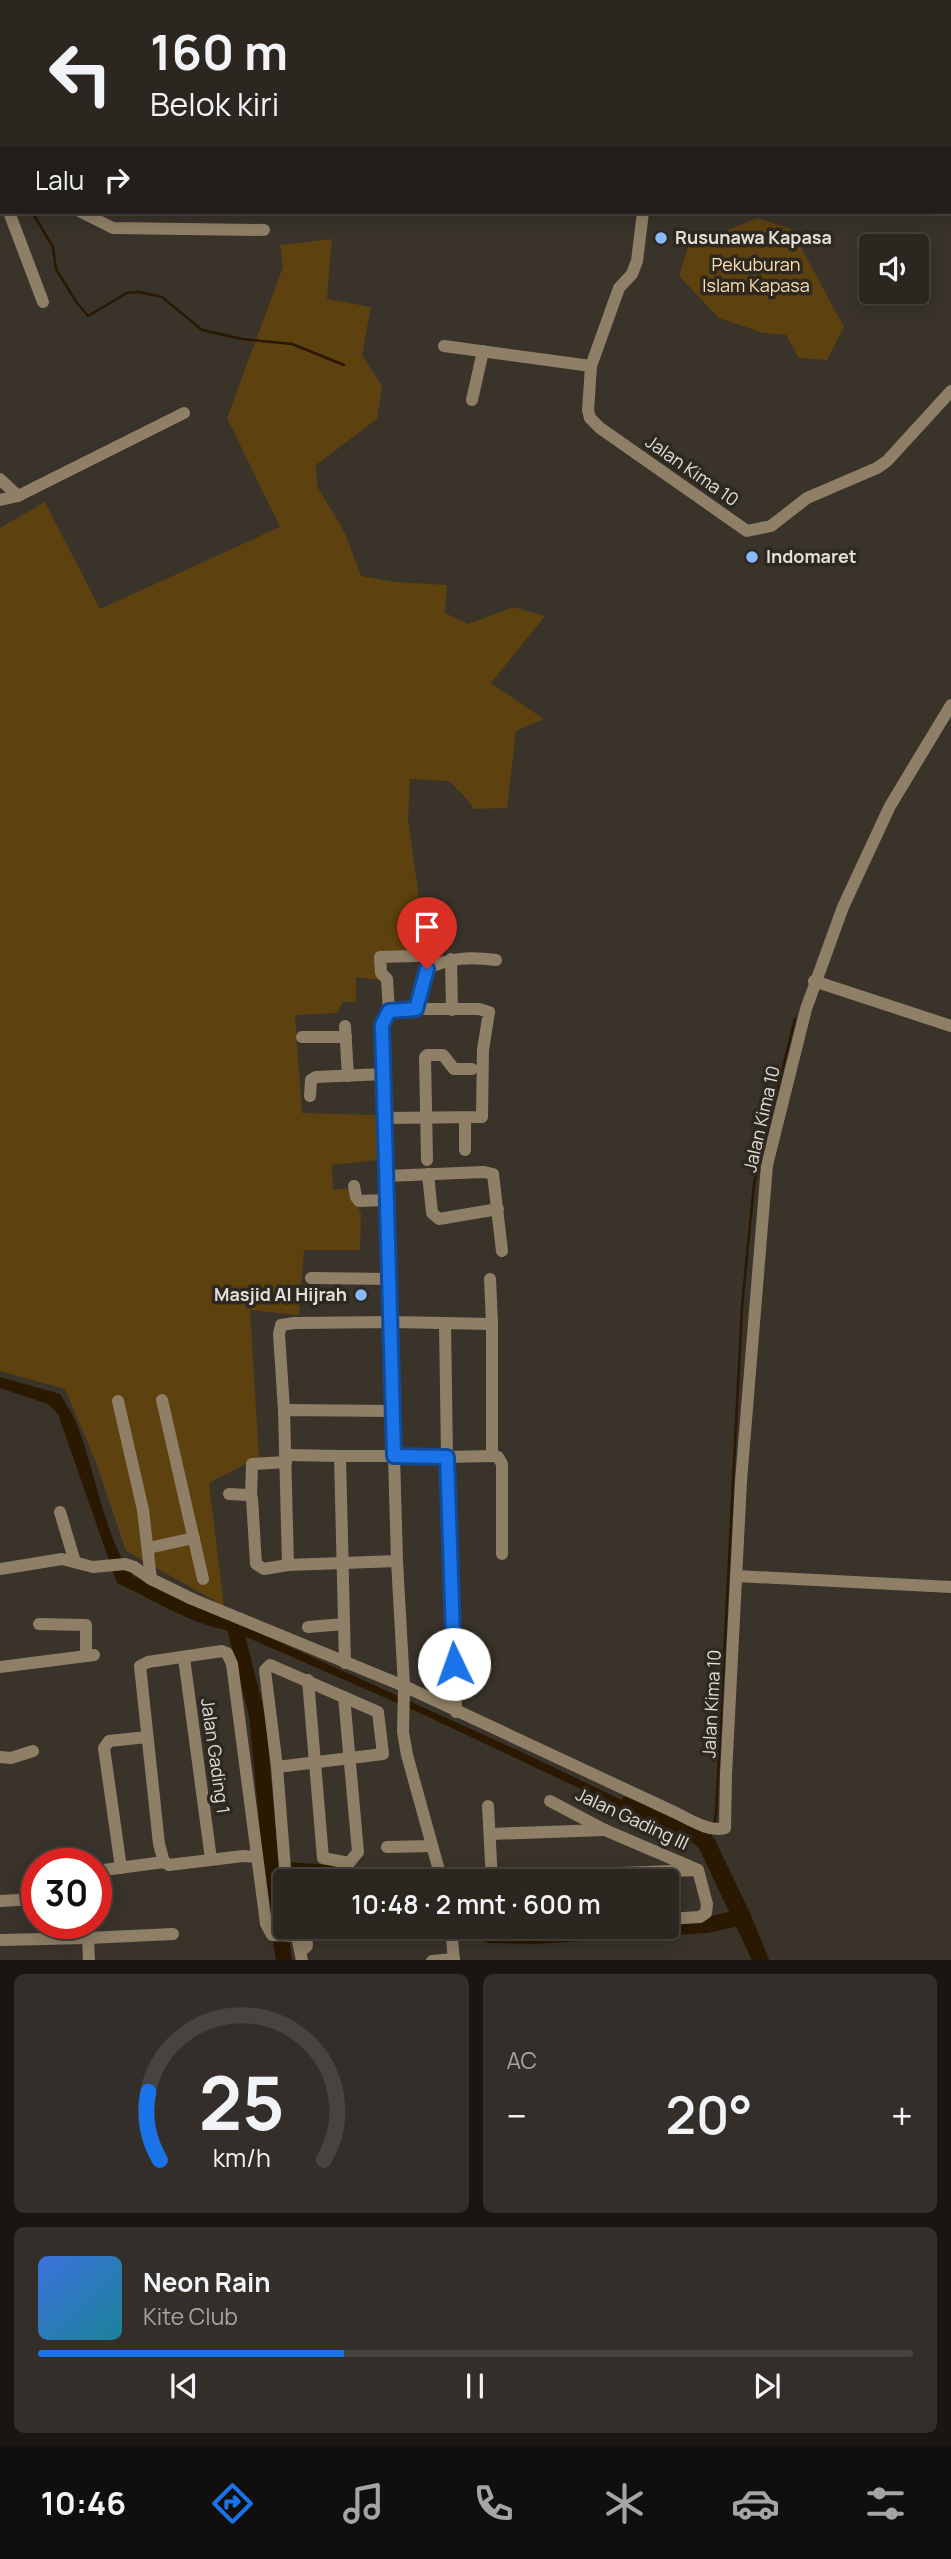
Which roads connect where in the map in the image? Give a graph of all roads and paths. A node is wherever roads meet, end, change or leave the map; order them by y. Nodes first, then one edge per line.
1 (10, 214) edge
2 (85, 214) edge
3 (643, 214) edge
4 (264, 230) dead end
5 (43, 302) dead end
6 (444, 346) dead end
7 (483, 351) junction
8 (591, 366) junction
9 (951, 391) edge
10 (472, 400) dead end
11 (184, 413) dead end
12 (0, 479) edge
13 (18, 496) junction
14 (0, 499) edge
15 (951, 705) edge
16 (417, 956) dead end
17 (451, 959) junction
18 (496, 960) dead end
19 (814, 981) junction
20 (416, 1009) junction
21 (452, 1010) junction
22 (389, 1011) junction
23 (951, 1026) edge
24 (302, 1037) dead end
25 (472, 1069) dead end
26 (384, 1074) junction
27 (348, 1076) junction
28 (310, 1096) dead end
29 (385, 1118) junction
30 (427, 1118) junction
31 (465, 1118) junction
32 (465, 1150) dead end
33 (427, 1160) dead end
34 (428, 1174) junction
35 (386, 1176) junction
36 (355, 1186) dead end
37 (387, 1200) junction
38 (498, 1209) junction
39 (502, 1251) dead end
40 (311, 1278) dead end
41 (391, 1279) junction
42 (490, 1279) dead end
43 (392, 1322) junction
44 (445, 1324) junction
45 (492, 1324) junction
46 (162, 1400) dead end
47 (118, 1401) dead end
48 (284, 1410) junction
49 (393, 1411) junction
50 (340, 1455) junction
51 (394, 1456) junction
52 (492, 1456) junction
53 (447, 1457) junction
54 (286, 1459) junction
55 (229, 1494) dead end
56 (251, 1496) junction
57 (60, 1512) dead end
58 (194, 1538) junction
59 (148, 1548) junction
60 (502, 1554) dead end
61 (342, 1561) junction
62 (397, 1561) junction
63 (75, 1562) junction
64 (288, 1564) junction
65 (0, 1569) edge
66 (737, 1576) junction
67 (151, 1579) junction
68 (203, 1579) dead end
69 (951, 1587) edge
70 (39, 1624) dead end
71 (344, 1624) junction
72 (308, 1627) dead end
73 (184, 1658) junction
74 (345, 1664) junction
75 (0, 1667) edge
76 (308, 1680) junction
77 (404, 1696) junction
78 (344, 1697) junction
79 (456, 1712) junction
80 (147, 1737) junction
81 (33, 1752) dead end
82 (0, 1757) edge
83 (350, 1759) junction
84 (316, 1764) junction
85 (277, 1767) junction
86 (550, 1801) dead end
87 (488, 1805) dead end
88 (605, 1830) junction
89 (489, 1834) junction
90 (432, 1846) junction
91 (387, 1847) dead end
92 (257, 1857) junction
93 (211, 1859) junction
94 (164, 1863) junction
95 (121, 1868) junction
96 (112, 1869) edge
97 (285, 1869) edge
98 (439, 1869) edge
99 (491, 1869) edge
100 (698, 1870) junction
101 (679, 1871) edge
102 (21, 1900) edge
103 (0, 1901) edge
104 (679, 1918) edge
105 (173, 1934) dead end
106 (273, 1935) edge
107 (112, 1937) edge
108 (44, 1939) edge
109 (88, 1939) edge
110 (302, 1939) edge
111 (452, 1939) edge
112 (0, 1940) edge
113 (301, 1955) edge
114 (89, 1960) edge
115 (454, 1960) edge

1 - 5 street
2 - 4 street
3 - 8 street, Jalan Kima 10
6 - 7 street
7 - 8 street
7 - 10 street
8 - 9 street, Jalan Kima 10
11 - 13 street
12 - 13 street
13 - 14 street
15 - 19 street, Jalan Kima 10
16 - 22 street
17 - 18 street
17 - 20 street
17 - 21 street
19 - 23 street
19 - 66 street, Jalan Kima 10
20 - 21 street
20 - 22 street
21 - 31 street
22 - 26 street
24 - 27 street
25 - 30 street
26 - 27 street
26 - 29 street
27 - 28 street
29 - 30 street
29 - 35 street
30 - 31 street
30 - 33 street
31 - 32 street
34 - 35 street
34 - 38 street
34 - 38 street
35 - 37 street
36 - 37 street
37 - 41 street
38 - 39 street
40 - 41 street
41 - 43 street
42 - 45 street
43 - 44 street
43 - 48 street
43 - 49 street
44 - 45 street
44 - 53 street
45 - 52 street
46 - 58 street
47 - 59 street
48 - 49 street
48 - 54 street
49 - 51 street
50 - 51 street
50 - 54 street
50 - 61 street
51 - 53 street
51 - 62 street
52 - 53 street
52 - 60 street
53 - 79 street
54 - 56 street
54 - 64 street
55 - 56 street
56 - 64 street
57 - 63 street
58 - 59 street
58 - 68 street
59 - 67 street
61 - 62 street
61 - 64 street
61 - 71 street
62 - 77 street
63 - 65 street
63 - 67 street
66 - 69 street
66 - 79 street, Jalan Kima 10
67 - 74 street
70 - 75 street
71 - 72 street
71 - 74 street
73 - 80 street
73 - 92 street
73 - 93 street, Jalan Gading 1
74 - 77 street
76 - 78 street
76 - 84 street
76 - 85 street
77 - 79 street
77 - 90 street
78 - 83 street
78 - 83 street
80 - 94 street
80 - 95 street
81 - 82 street
83 - 84 street
83 - 84 street
84 - 85 street
85 - 97 street
86 - 88 street, Jalan Gading III
87 - 89 street
88 - 89 street
88 - 100 street, Jalan Gading III
89 - 99 street
90 - 91 street
90 - 98 street
92 - 93 street
92 - 106 street
93 - 94 street
94 - 95 street
95 - 96 street
100 - 101 street
100 - 104 street
102 - 103 street
105 - 107 street
108 - 112 street
109 - 114 street
110 - 113 street
111 - 115 street

